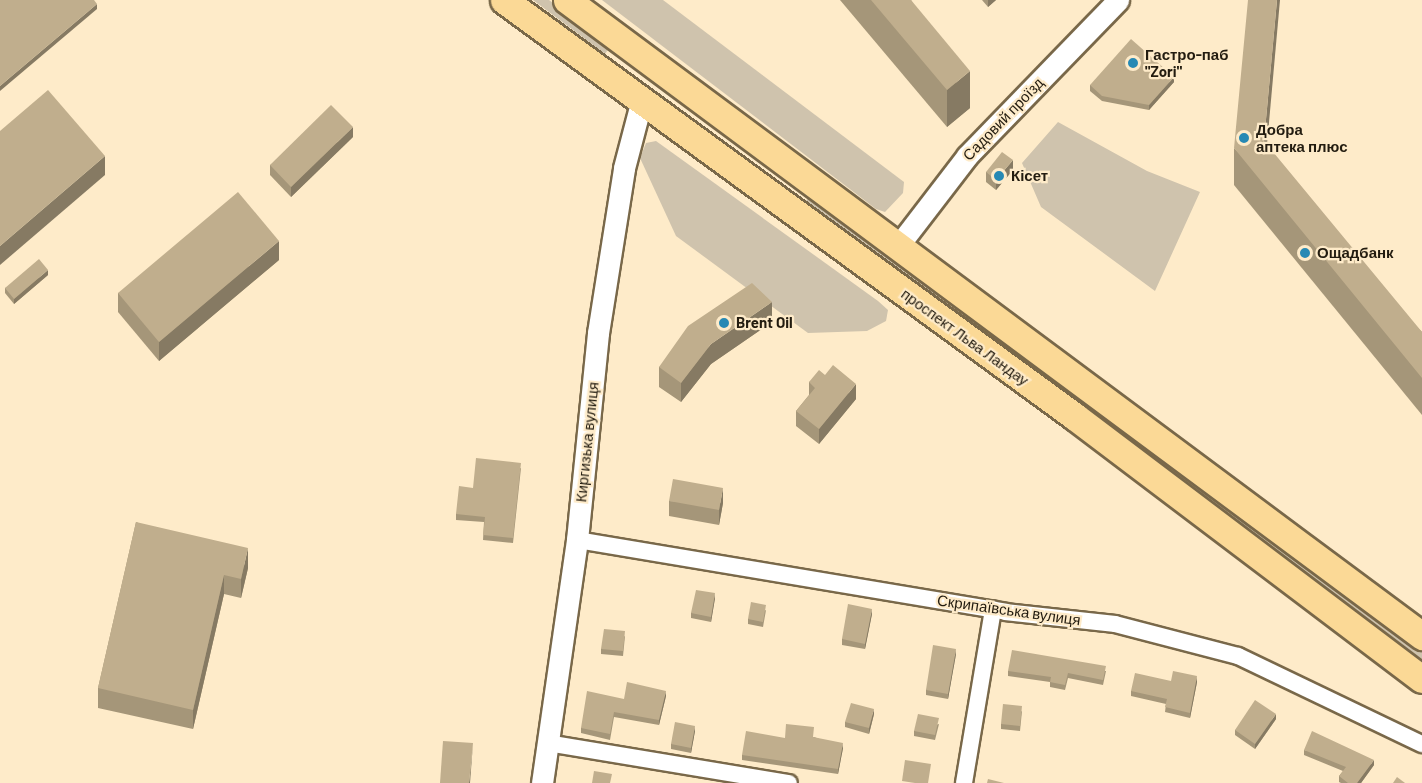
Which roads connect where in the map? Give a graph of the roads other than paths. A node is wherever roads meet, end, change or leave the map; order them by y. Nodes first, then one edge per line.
1 (504, 0) edge
2 (567, 0) edge
3 (1118, 0) edge
4 (665, 71) junction
5 (641, 103) junction
6 (805, 176) junction
7 (785, 205) junction
8 (898, 246) junction
9 (577, 540) junction
10 (993, 609) junction
11 (1422, 636) edge
12 (1422, 679) edge
13 (547, 743) junction
14 (1422, 744) edge
15 (542, 783) edge
16 (789, 783) edge
17 (964, 783) edge

1 - 5 main road, проспект Льва Ландау
2 - 4 main road
3 - 8 street, Садовий проїзд
4 - 5 main road
4 - 6 main road
5 - 7 main road, проспект Льва Ландау
5 - 9 street, Киргизька вулиця
6 - 7 main road
6 - 8 main road
7 - 12 main road, проспект Льва Ландау
8 - 11 main road
9 - 10 street, Скрипаївська вулиця
9 - 13 street, Киргизька вулиця
10 - 14 street, Скрипаївська вулиця
10 - 17 street
13 - 15 street, Киргизька вулиця
13 - 16 street

